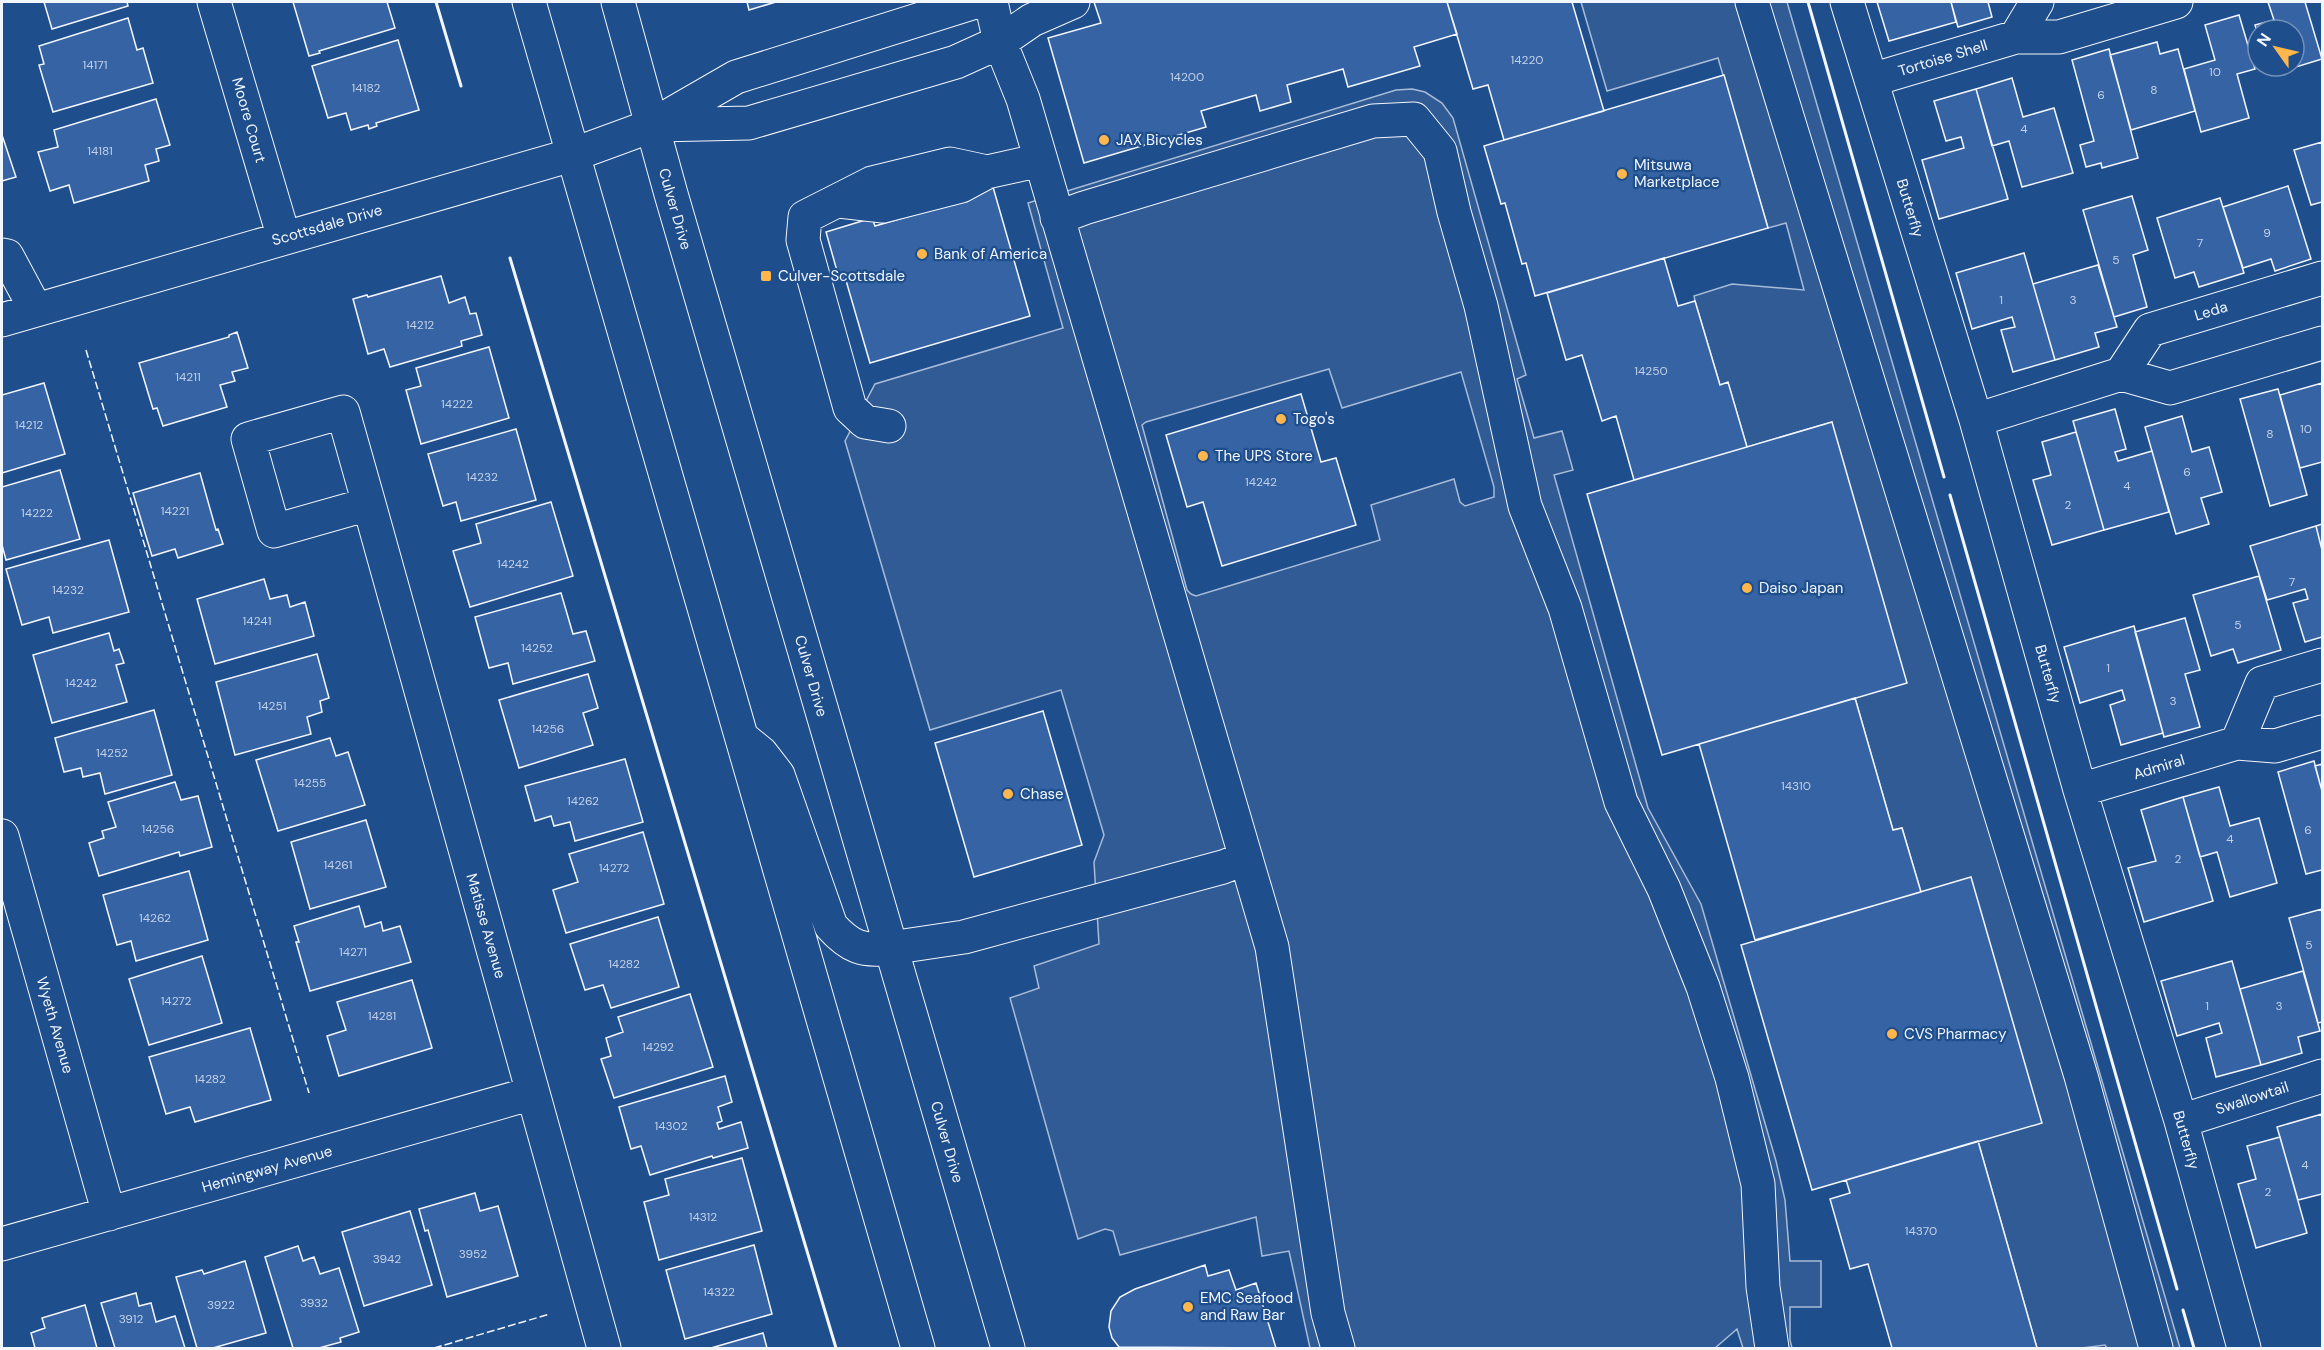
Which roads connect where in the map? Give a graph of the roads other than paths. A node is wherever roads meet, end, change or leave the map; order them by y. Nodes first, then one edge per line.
1 (214, 2) edge
2 (529, 2) edge
3 (618, 2) edge
4 (975, 2) edge
5 (991, 2) edge
6 (1073, 2) edge
7 (1752, 2) edge
8 (1848, 2) edge
9 (2037, 2) edge
10 (2176, 2) edge
11 (2016, 37) junction
12 (1000, 42) junction
13 (1871, 80) junction
14 (651, 126) junction
15 (572, 155) junction
16 (1041, 159) junction
17 (1057, 218) junction
18 (284, 238) junction
19 (2, 255) edge
20 (2322, 278) edge
21 (36, 310) junction
22 (2, 320) edge
23 (2322, 343) edge
24 (2121, 374) junction
25 (1976, 420) junction
26 (889, 426) dead end
27 (369, 504) dead end
28 (2322, 665) edge
29 (2322, 732) edge
30 (741, 737) junction
31 (2237, 743) junction
32 (2080, 790) junction
33 (2, 836) edge
34 (1246, 858) junction
35 (890, 948) junction
36 (2322, 1076) edge
37 (533, 1093) junction
38 (2181, 1121) junction
39 (110, 1214) junction
40 (2, 1244) edge
41 (604, 1348) edge
42 (918, 1348) edge
43 (1008, 1348) edge
44 (1338, 1348) edge
45 (1772, 1348) edge
46 (2156, 1348) edge
47 (2244, 1348) edge

1 - 18 street, Moore Court
2 - 15 street
3 - 14 street, Culver Drive
4 - 14 street
5 - 12 street
6 - 12 street
7 - 46 street
8 - 13 street, Butterfly
9 - 11 street
10 - 11 street, Tortoise Shell
11 - 13 street, Tortoise Shell
12 - 14 street
12 - 16 street
13 - 25 street, Butterfly
14 - 15 street, Scottsdale Drive
14 - 35 street, Culver Drive
15 - 18 street, Scottsdale Drive
15 - 30 street
16 - 17 street
16 - 26 street
17 - 34 street
17 - 45 street
18 - 21 street, Scottsdale Drive
19 - 21 street
20 - 24 street, Leda
21 - 22 street, Scottsdale Drive
23 - 24 street
24 - 25 street
25 - 32 street, Butterfly
27 - 37 street, Matisse Avenue
28 - 31 street
29 - 31 street, Admiral
30 - 35 street
30 - 42 street
31 - 32 street, Admiral
32 - 38 street, Butterfly
33 - 39 street, Wyeth Avenue
34 - 35 street
34 - 44 street
35 - 43 street, Culver Drive
36 - 38 street, Swallowtail
37 - 39 street, Hemingway Avenue
37 - 41 street, Matisse Avenue
38 - 47 street, Butterfly
39 - 40 street, Hemingway Avenue

